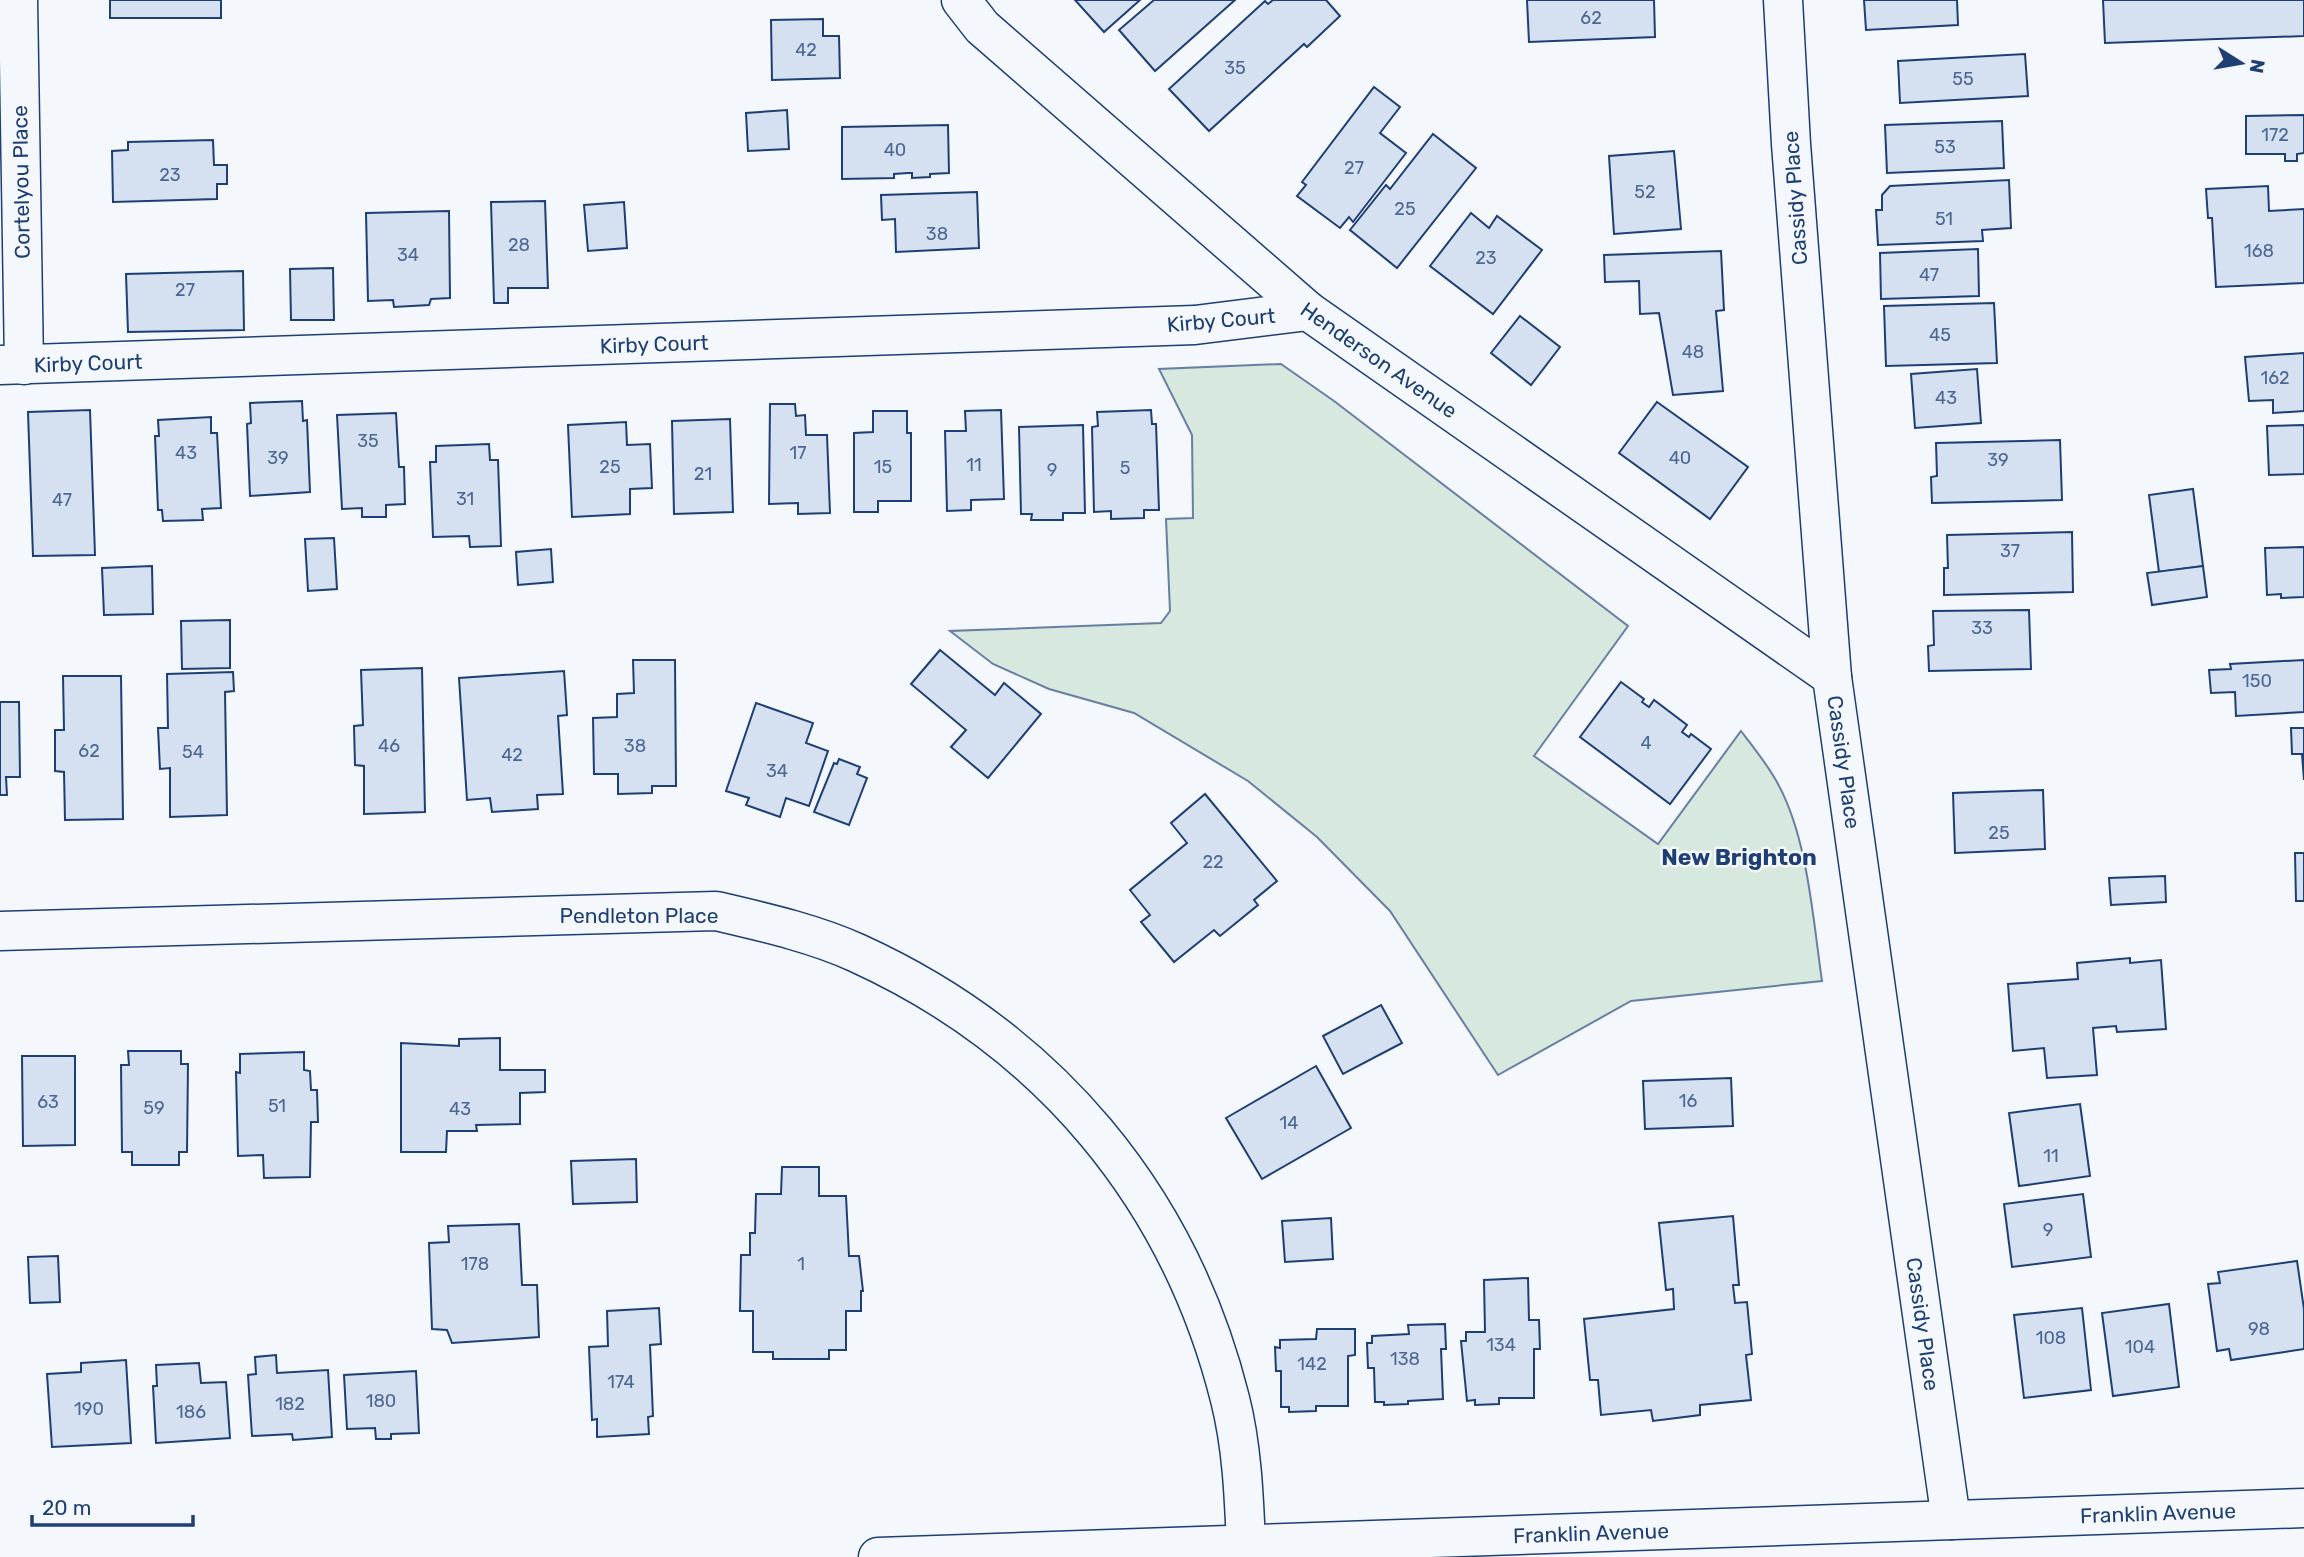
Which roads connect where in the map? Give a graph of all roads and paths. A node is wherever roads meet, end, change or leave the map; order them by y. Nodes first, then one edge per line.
1 (18, 0) edge
2 (961, 0) edge
3 (1783, 0) edge
4 (1308, 311) junction
5 (12, 365) edge
6 (1832, 677) junction
7 (0, 931) edge
8 (2304, 1508) edge
9 (1951, 1520) junction
10 (1246, 1545) junction
11 (878, 1557) edge

1 - 5 street, Cortelyou Place
2 - 4 street, Henderson Avenue
3 - 6 street, Cassidy Place
4 - 5 street, Kirby Court
4 - 6 street, Henderson Avenue
6 - 9 street, Cassidy Place
7 - 10 street, Pendleton Place
8 - 9 street, Franklin Avenue
9 - 10 street, Franklin Avenue
10 - 11 street, Franklin Avenue

